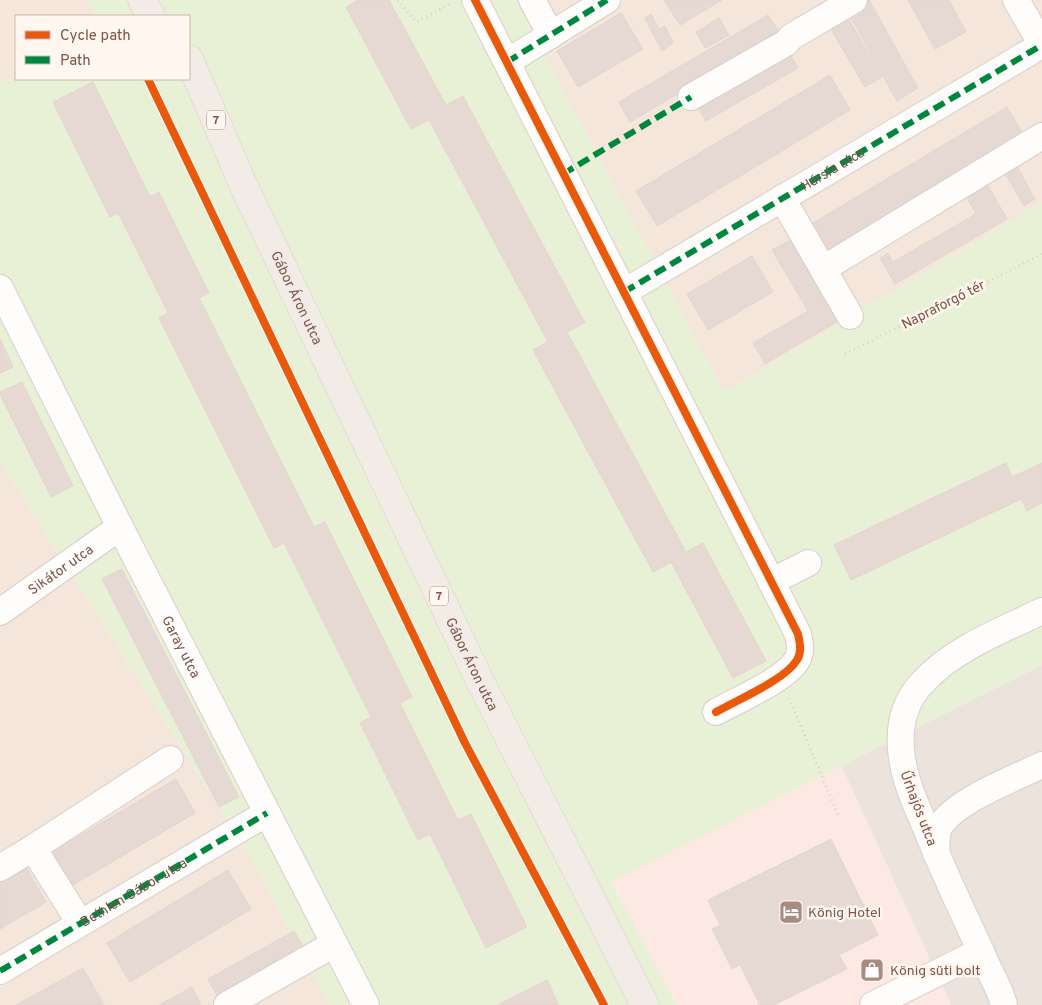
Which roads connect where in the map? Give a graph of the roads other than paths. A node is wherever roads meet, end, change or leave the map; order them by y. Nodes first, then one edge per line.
1 (142, 0) edge
2 (163, 0) edge
3 (475, 0) edge
4 (532, 0) edge
5 (607, 0) edge
6 (854, 0) edge
7 (1016, 0) edge
8 (150, 15) edge
9 (170, 15) edge
10 (551, 34) junction
11 (1042, 45) edge
12 (190, 61) edge
13 (507, 62) junction
14 (187, 80) edge
15 (691, 97) dead end
16 (1042, 136) edge
17 (242, 182) junction
18 (782, 198) junction
19 (823, 270) junction
20 (0, 288) edge
21 (624, 292) junction
22 (850, 316) dead end
23 (120, 527) junction
24 (808, 563) dead end
25 (771, 582) junction
26 (1042, 611) edge
27 (0, 612) edge
28 (716, 712) dead end
29 (170, 759) dead end
30 (1042, 765) edge
31 (267, 814) junction
32 (33, 848) junction
33 (936, 854) junction
34 (0, 868) edge
35 (80, 923) junction
36 (334, 944) junction
37 (981, 951) junction
38 (0, 971) edge
39 (227, 1005) edge
40 (366, 1005) edge
41 (645, 1005) edge
42 (873, 1005) edge
43 (1004, 1005) edge

1 - 8 main road
2 - 9 main road
3 - 13 street
4 - 10 street
5 - 10 street
6 - 15 street
7 - 11 street
10 - 13 street
11 - 18 street, Hársfa utca
12 - 17 main road, Gábor Áron utca / 7
13 - 21 street
14 - 17 main road, Gábor Áron utca / 7
16 - 19 street
17 - 41 main road, Gábor Áron utca / 7
18 - 19 street
18 - 21 street, Hársfa utca
19 - 22 street
20 - 23 street, Garay utca
21 - 25 street
23 - 27 street, Sikátor utca
23 - 31 street, Garay utca
24 - 25 street
25 - 28 street
26 - 33 street, Űrhajós utca
29 - 32 street
30 - 33 street
31 - 35 street, Bethlen Gábor utca
31 - 36 street, Garay utca
32 - 34 street
32 - 35 street
33 - 37 street, Űrhajós utca
35 - 38 street, Bethlen Gábor utca
36 - 39 street
36 - 40 street, Garay utca
37 - 42 street
37 - 43 street, Űrhajós utca

